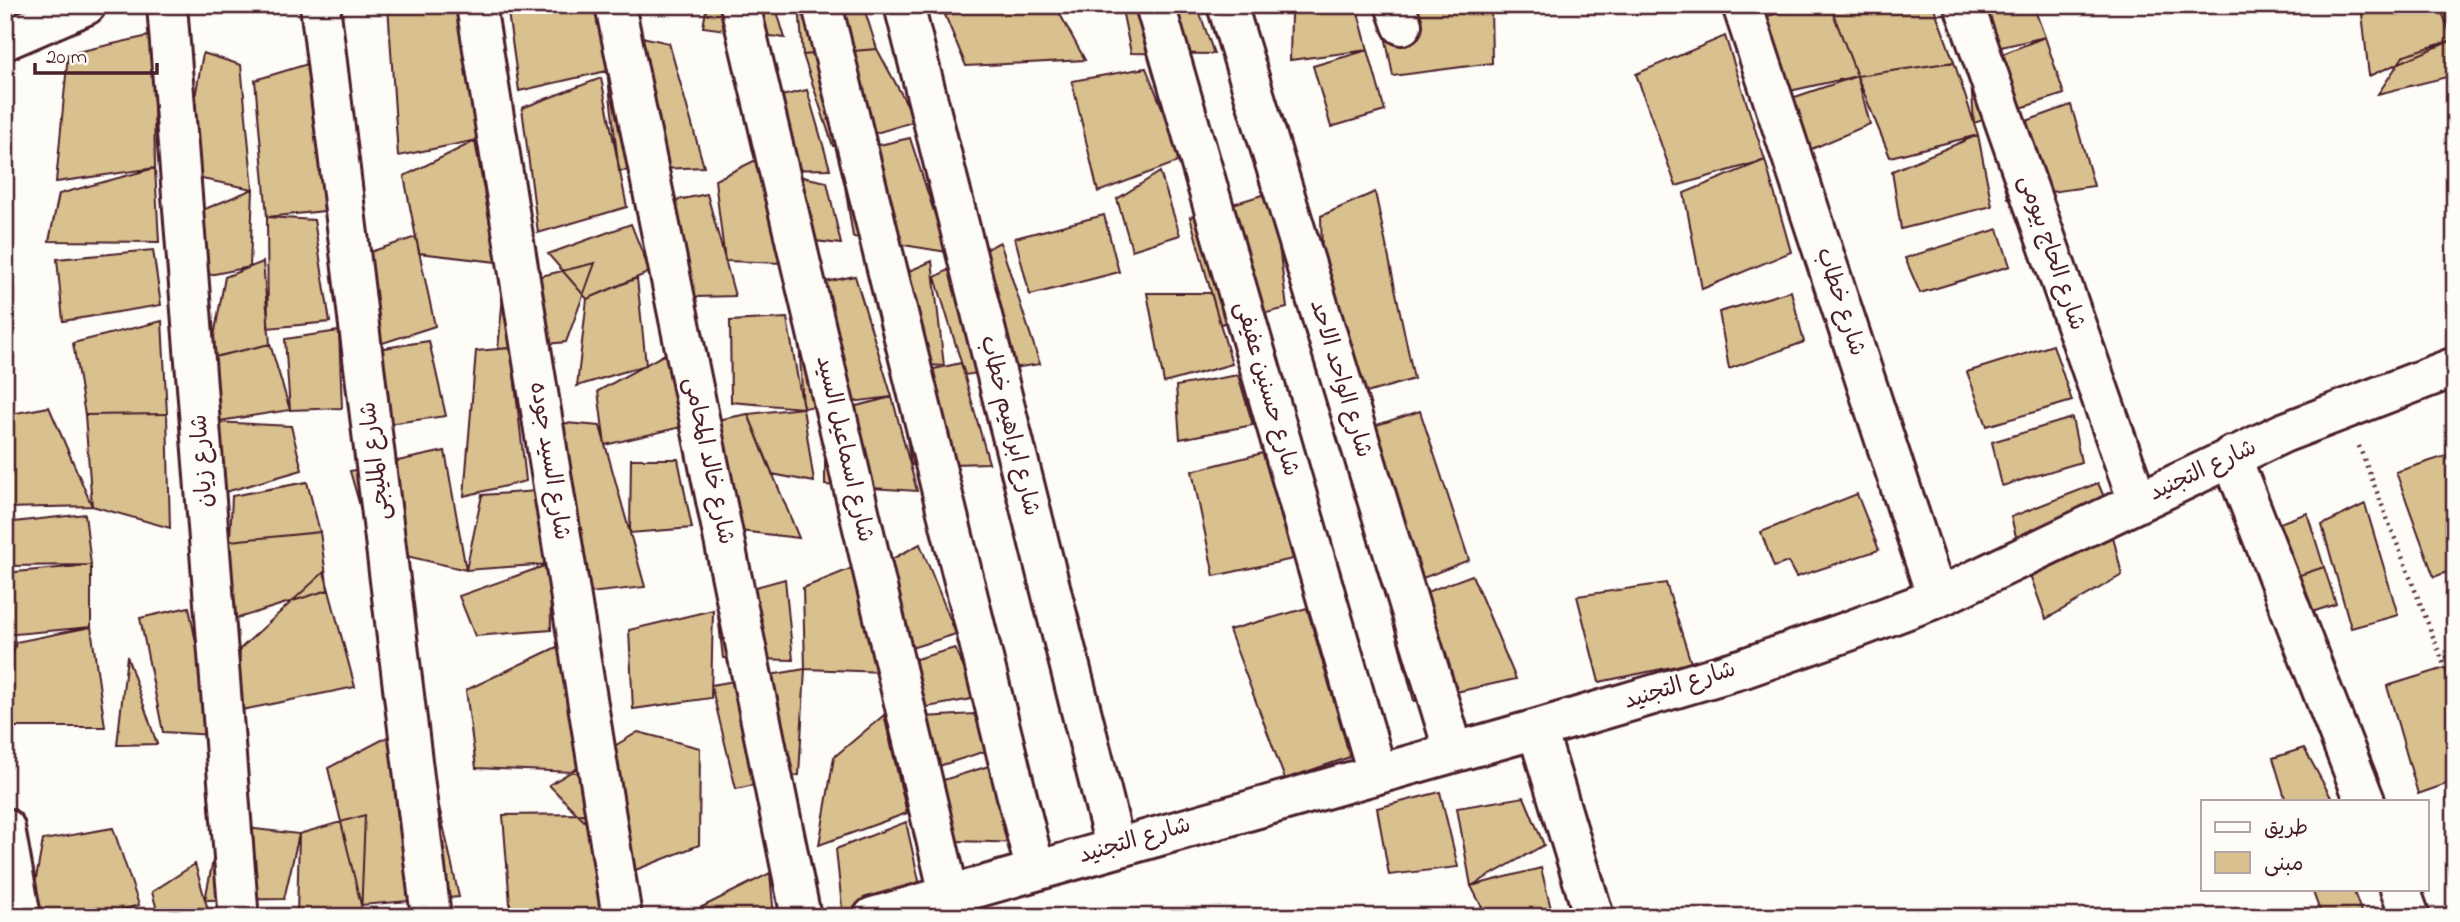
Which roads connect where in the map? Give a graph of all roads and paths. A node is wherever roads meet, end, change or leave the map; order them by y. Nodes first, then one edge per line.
1 (86, 5) edge
2 (167, 5) edge
3 (320, 5) edge
4 (476, 5) edge
5 (615, 5) edge
6 (740, 5) edge
7 (822, 5) edge
8 (904, 5) edge
9 (1155, 5) edge
10 (1227, 5) edge
11 (1742, 5) edge
12 (1965, 5) edge
13 (5, 40) edge
14 (2455, 367) edge
15 (2344, 408) junction
16 (2231, 456) junction
17 (2138, 502) junction
18 (1937, 598) junction
19 (2455, 693) edge
20 (1537, 729) junction
21 (1454, 752) junction
22 (1377, 773) junction
23 (2365, 800) edge
24 (5, 828) edge
25 (1115, 846) junction
26 (1035, 869) junction
27 (2399, 890) edge
28 (950, 894) junction
29 (21, 917) edge
30 (234, 917) edge
31 (431, 917) edge
32 (622, 917) edge
33 (802, 917) edge
34 (873, 917) edge
35 (1594, 917) edge
36 (2410, 917) edge

1 - 13 street
2 - 30 street, شارع زيان
3 - 31 street, شارع المليجى
4 - 32 street, شارع السيد جوده
5 - 33 street, شارع خالد المحامى
6 - 28 street, شارع اسماعيل السيد
7 - 26 street
8 - 25 street, شارع ابراهيم خطاب
9 - 22 street, شارع حسنين عفيفى
10 - 21 street, شارع الواحد الاحد
11 - 18 street, شارع خطاب
12 - 17 street, شارع الحاج بيومى
14 - 15 street, شارع التجنيد
15 - 16 street, شارع التجنيد
15 - 19 path
16 - 17 street, شارع التجنيد
16 - 23 street
17 - 18 street, شارع التجنيد
18 - 20 street, شارع التجنيد
20 - 21 street, شارع التجنيد
20 - 35 street
21 - 22 street, شارع التجنيد
22 - 25 street, شارع التجنيد
24 - 29 street
25 - 26 street, شارع التجنيد
26 - 28 street, شارع التجنيد
27 - 36 street
28 - 34 street, شارع التجنيد

